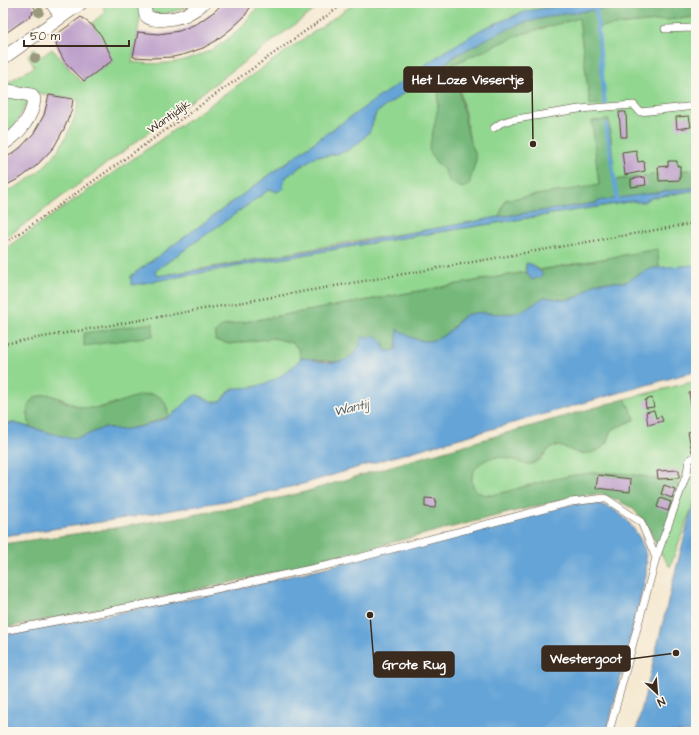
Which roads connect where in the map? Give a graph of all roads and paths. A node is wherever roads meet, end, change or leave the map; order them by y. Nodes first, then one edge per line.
1 (52, 3) edge
2 (81, 3) edge
3 (146, 3) edge
4 (203, 3) edge
5 (344, 3) edge
6 (61, 16) junction
7 (665, 29) dead end
8 (696, 35) edge
9 (3, 58) edge
10 (3, 90) edge
11 (696, 106) edge
12 (494, 128) dead end
13 (3, 144) edge
14 (696, 223) edge
15 (3, 245) edge
16 (3, 344) edge
17 (696, 456) edge
18 (656, 558) junction
19 (3, 631) edge
20 (609, 732) edge

1 - 6 street
2 - 6 street
3 - 4 street
5 - 15 path, Wantijdijk
6 - 9 street
7 - 8 lane
10 - 13 street
11 - 12 lane
14 - 16 path
17 - 18 lane
18 - 19 lane
18 - 20 lane

